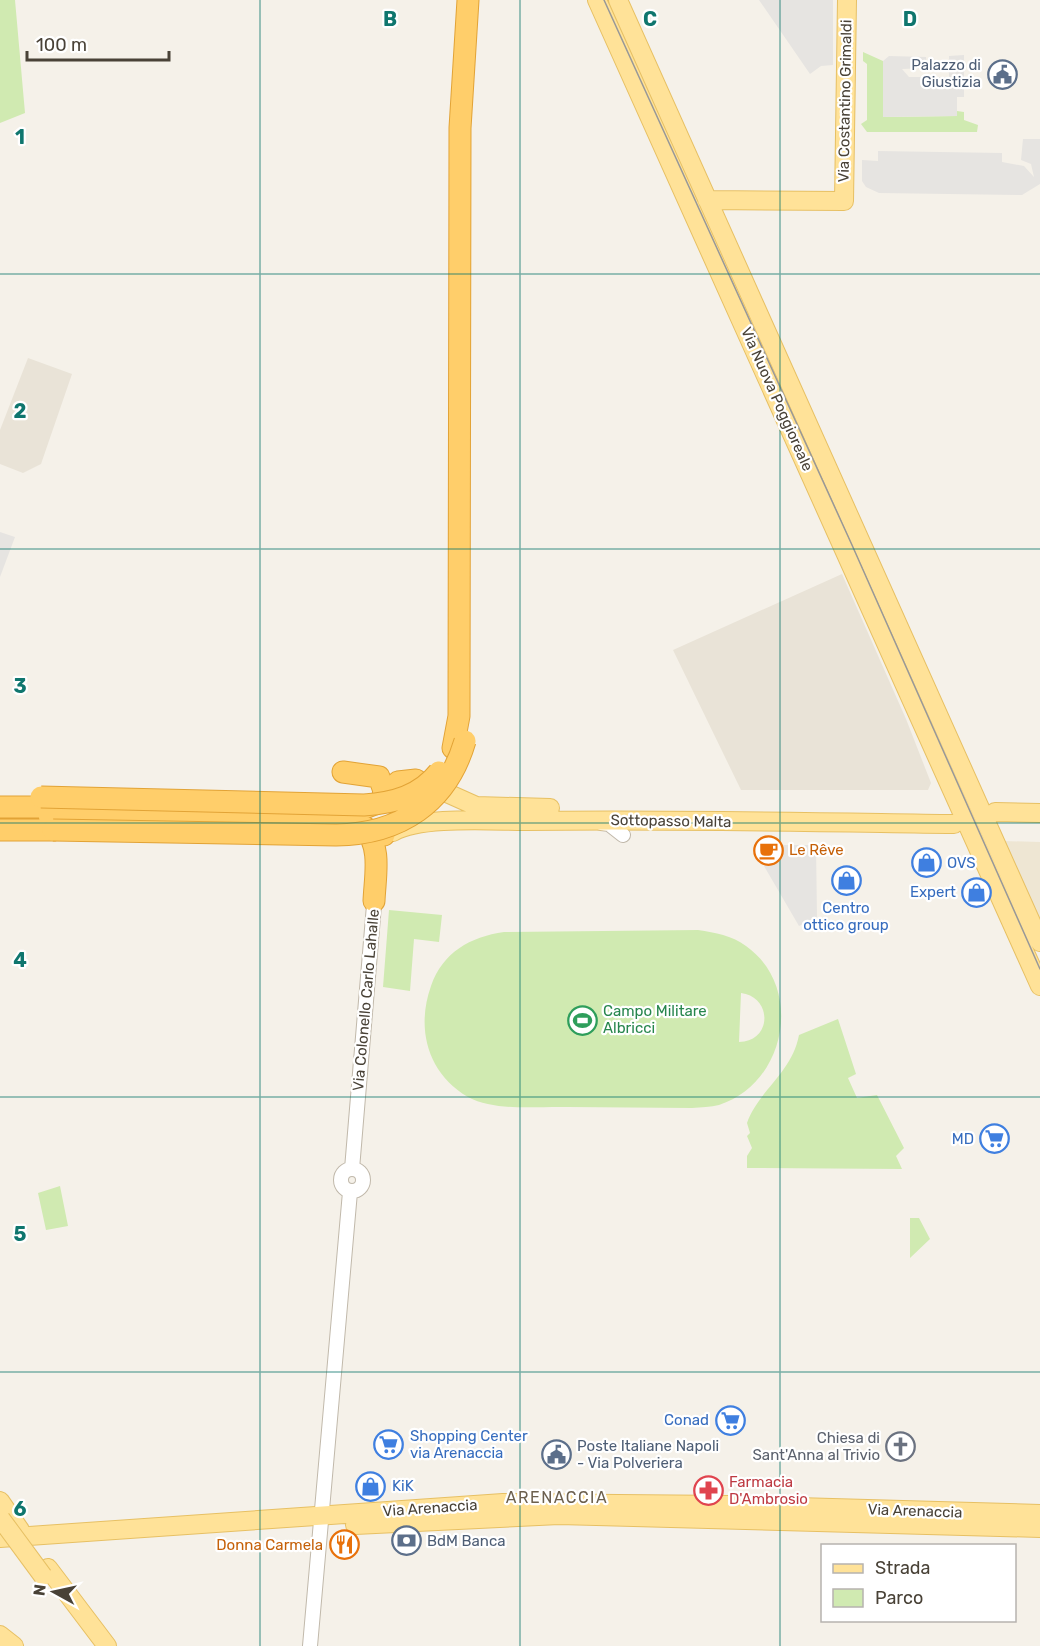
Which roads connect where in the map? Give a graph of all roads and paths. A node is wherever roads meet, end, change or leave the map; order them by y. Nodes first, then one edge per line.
1 (468, 0) edge
2 (478, 0) edge
3 (597, 0) edge
4 (618, 0) edge
5 (847, 0) edge
6 (699, 205) junction
7 (343, 772) dead end
8 (416, 780) joint
9 (0, 796) edge
10 (382, 800) junction
11 (0, 807) edge
12 (958, 808) junction
13 (295, 811) junction
14 (1040, 813) edge
15 (0, 816) edge
16 (581, 820) junction
17 (1040, 825) edge
18 (364, 827) junction
19 (990, 828) junction
20 (0, 830) edge
21 (390, 835) junction
22 (623, 835) dead end
23 (374, 901) junction
24 (1040, 942) edge
25 (1040, 986) edge
26 (0, 1513) edge
27 (1040, 1514) edge
28 (322, 1521) junction
29 (1040, 1528) edge
30 (0, 1538) edge
31 (0, 1549) edge
32 (46, 1572) junction
33 (0, 1635) edge
34 (8, 1646) edge
35 (14, 1646) edge
36 (93, 1646) edge
37 (107, 1646) edge
38 (310, 1646) edge

1 - 9 highway, bridge
2 - 20 highway, bridge
3 - 6 main road, Via Nuova Poggioreale
4 - 6 main road, Via Nuova Poggioreale
5 - 6 main road, Via Costantino Grimaldi
6 - 12 main road, Via Nuova Poggioreale
7 - 10 highway
8 - 10 highway
8 - 12 main road, Sottopasso Malta
10 - 13 highway
11 - 13 highway, bridge
12 - 16 main road, Sottopasso Malta
12 - 19 main road, Via Nuova Poggioreale
13 - 15 highway
13 - 18 highway
14 - 19 main road
16 - 21 main road, Sottopasso Malta
16 - 22 street
17 - 19 main road
18 - 21 highway
18 - 23 highway
19 - 24 main road
19 - 25 main road
21 - 23 street, Via Colonello Carlo Lahalle
23 - 28 street, Via Colonello Carlo Lahalle
26 - 32 main road, bridge
26 - 32 main road
27 - 28 main road, Via Arenaccia
28 - 29 main road, Via Arenaccia
28 - 30 main road, Via Arenaccia
28 - 31 main road, Via Arenaccia
28 - 38 street
32 - 36 main road
32 - 37 main road
33 - 34 main road
33 - 35 main road

